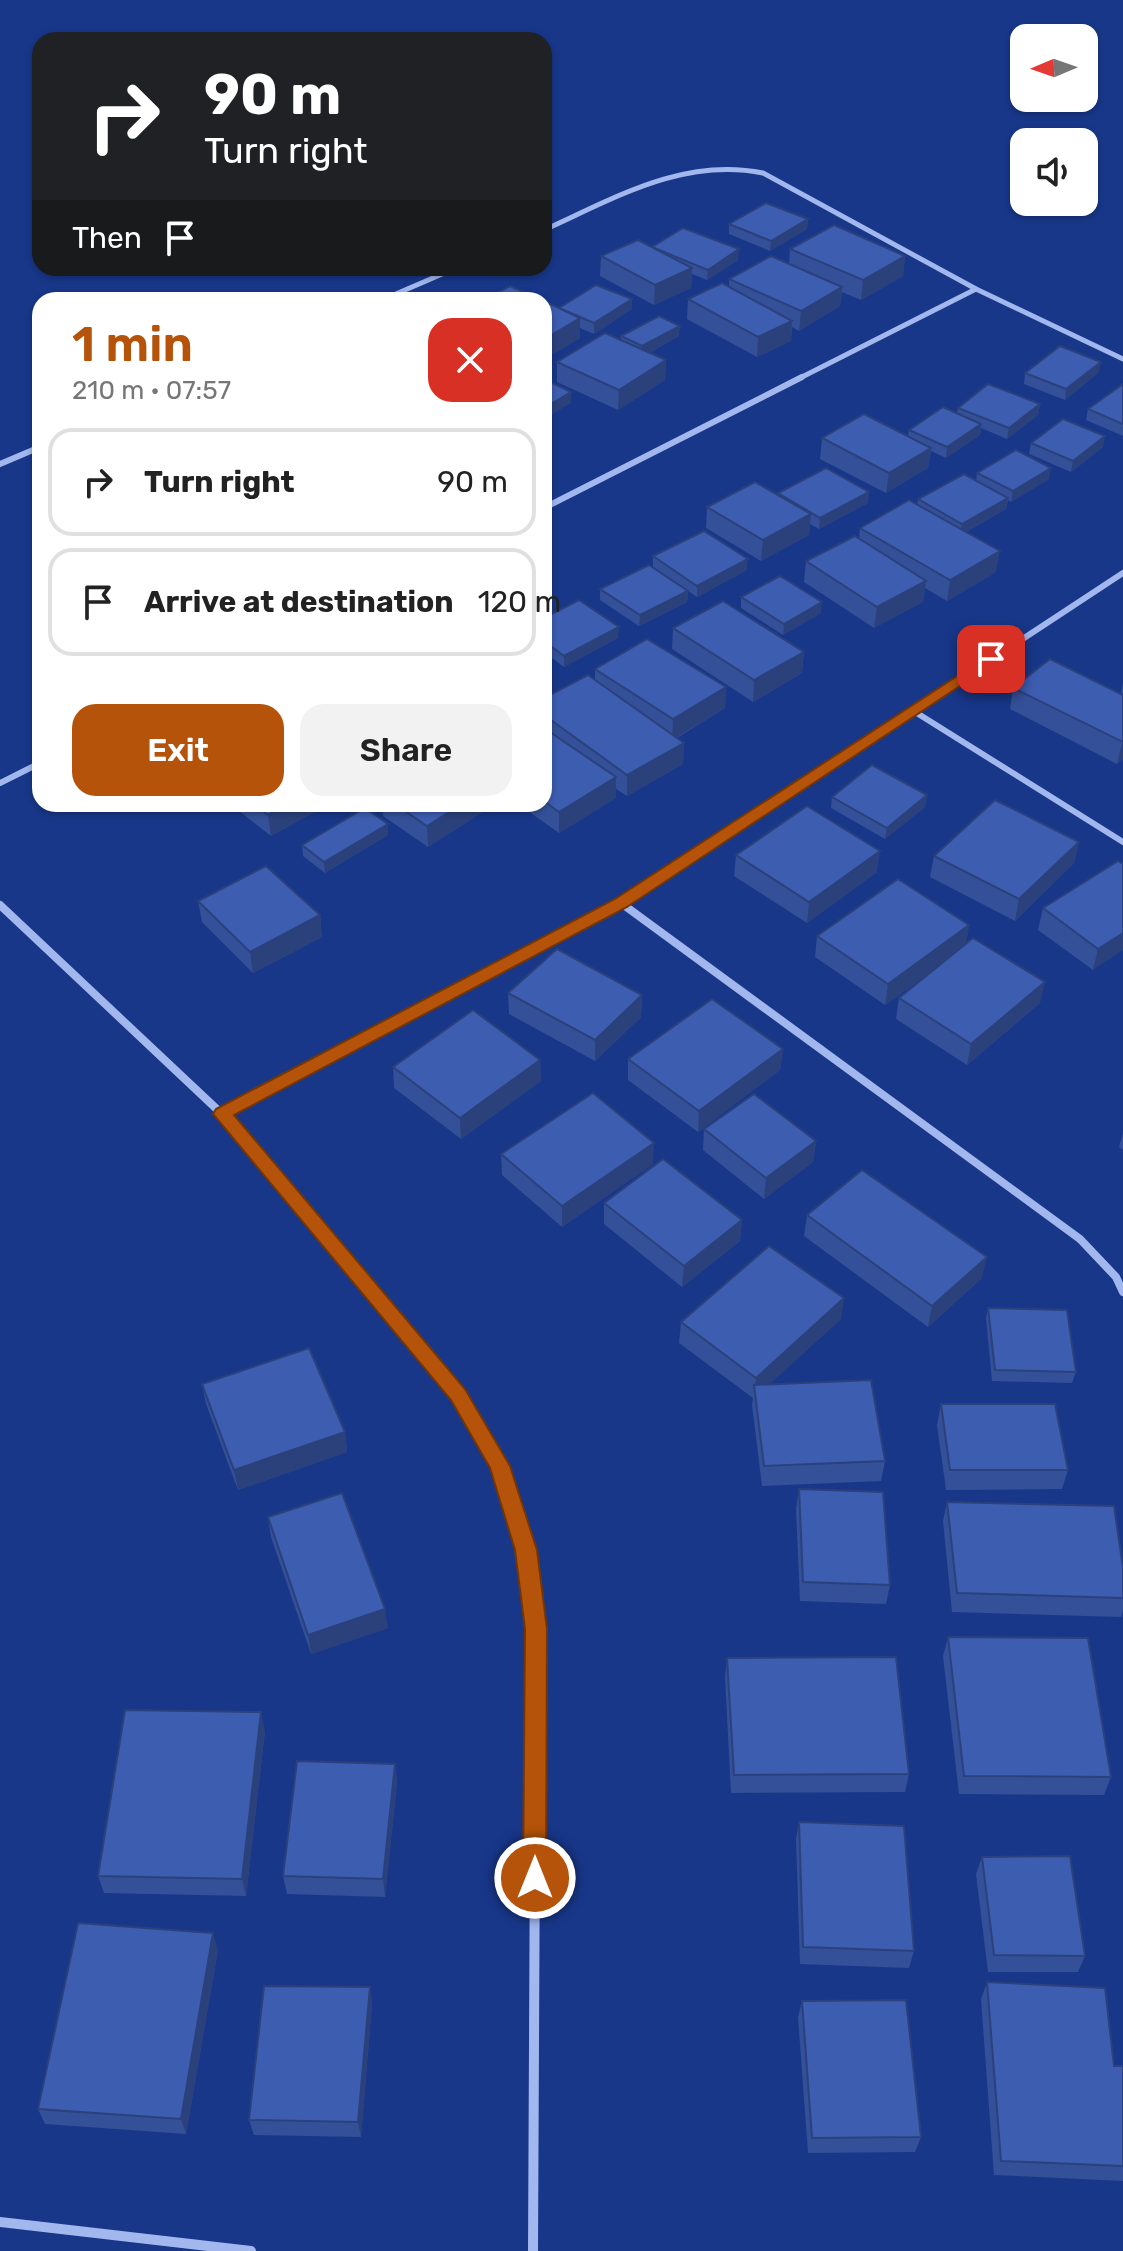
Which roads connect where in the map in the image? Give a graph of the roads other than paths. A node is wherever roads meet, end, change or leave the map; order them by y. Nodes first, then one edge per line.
1 (552, 227) edge
2 (438, 276) edge
3 (976, 289) junction
4 (400, 292) edge
5 (1123, 359) edge
6 (32, 450) edge
7 (0, 464) edge
8 (552, 504) edge
9 (1123, 573) edge
10 (912, 710) junction
11 (32, 767) edge
12 (0, 783) edge
13 (1123, 842) edge
14 (621, 903) junction
15 (0, 905) edge
16 (222, 1114) junction
17 (1123, 1292) edge
18 (0, 2222) edge
19 (251, 2251) edge
20 (533, 2251) edge

1 - 3 street
2 - 4 street
3 - 5 street
3 - 8 street
6 - 7 street
9 - 10 street
10 - 13 street
10 - 14 street
11 - 12 street
14 - 16 street
14 - 17 street
15 - 16 street
16 - 20 street
18 - 19 street

